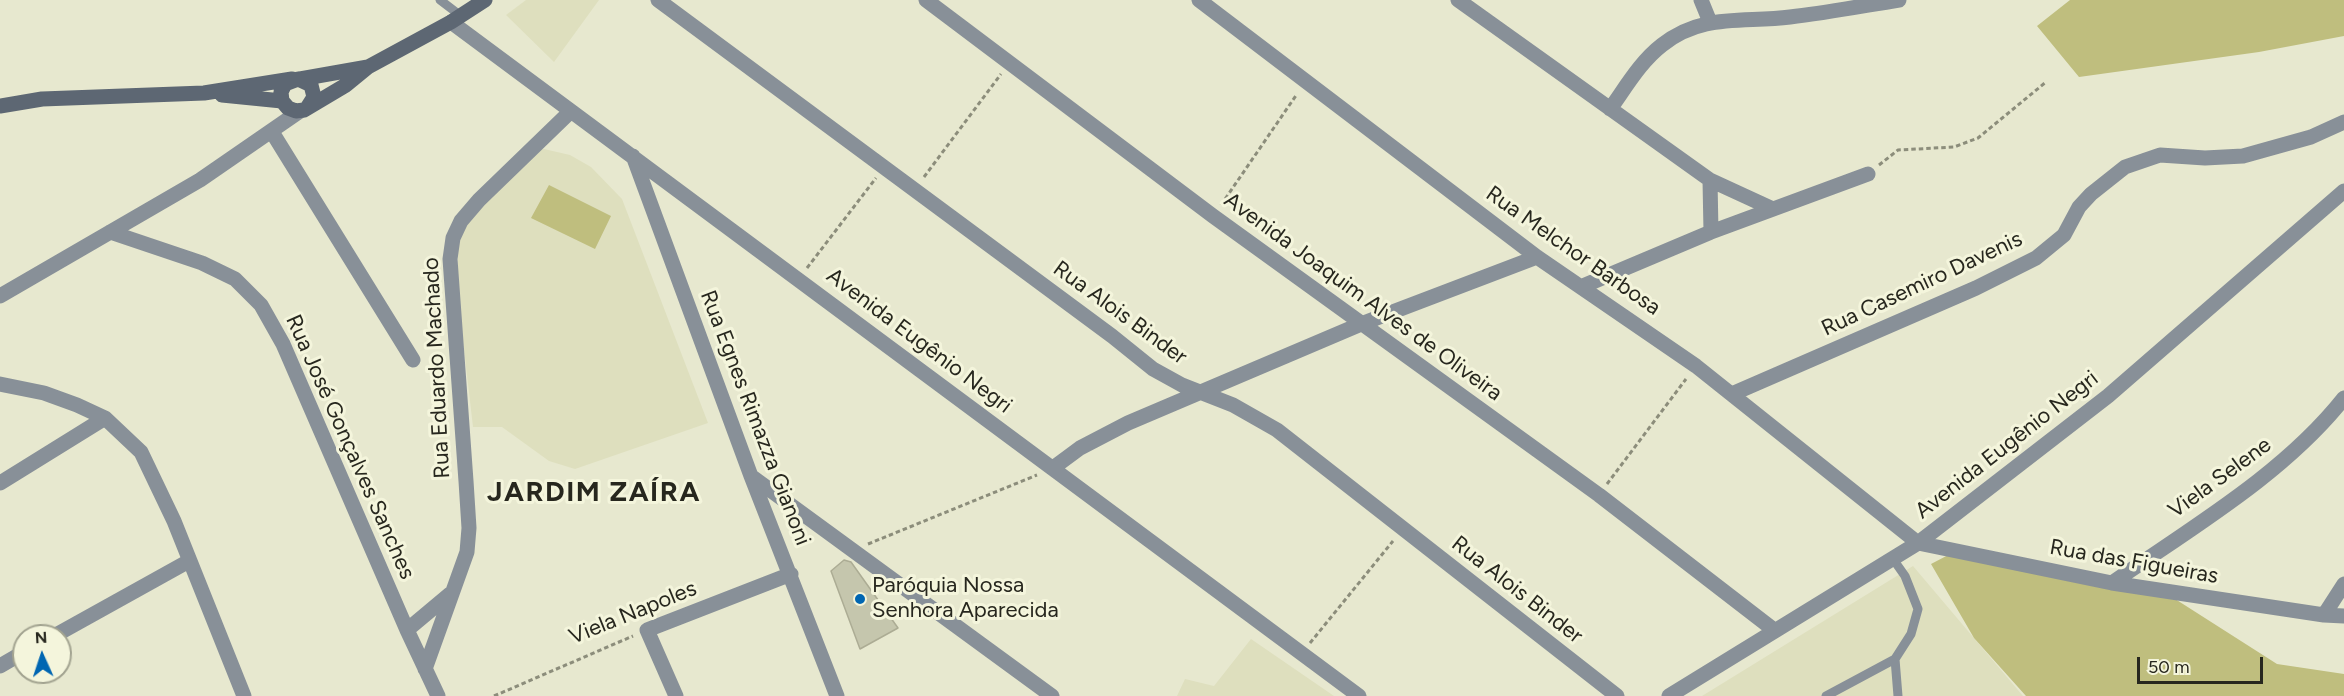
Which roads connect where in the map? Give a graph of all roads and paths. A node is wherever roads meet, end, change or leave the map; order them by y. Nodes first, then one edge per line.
1 (440, 0) edge
2 (485, 0) edge
3 (658, 0) edge
4 (926, 0) edge
5 (1199, 0) edge
6 (1458, 0) edge
7 (1701, 0) edge
8 (1899, 0) edge
9 (456, 19) junction
10 (1710, 22) junction
11 (1010, 63) junction
12 (368, 66) junction
13 (296, 79) junction
14 (1306, 81) junction
15 (2046, 82) dead end
16 (204, 93) junction
17 (282, 101) junction
18 (0, 106) edge
19 (304, 109) junction
20 (1610, 109) junction
21 (571, 111) junction
22 (2344, 122) edge
23 (272, 132) junction
24 (633, 156) junction
25 (883, 168) junction
26 (1868, 174) joint
27 (1710, 180) junction
28 (914, 191) junction
29 (2344, 191) edge
30 (1773, 209) junction
31 (1213, 216) junction
32 (110, 232) junction
33 (1711, 232) junction
34 (1537, 257) junction
35 (799, 279) junction
36 (1582, 286) junction
37 (0, 296) edge
38 (1361, 324) junction
39 (413, 360) dead end
40 (1696, 366) junction
41 (0, 384) edge
42 (1200, 393) junction
43 (1732, 394) junction
44 (2344, 398) edge
45 (105, 418) junction
46 (1053, 468) junction
47 (751, 476) junction
48 (0, 483) edge
49 (1599, 495) junction
50 (1403, 529) junction
51 (1918, 543) junction
52 (853, 550) junction
53 (1893, 559) junction
54 (189, 561) junction
55 (791, 574) junction
56 (2112, 583) junction
57 (2344, 584) edge
58 (450, 594) junction
59 (2324, 615) junction
60 (2344, 616) edge
61 (72, 626) edge
62 (407, 630) junction
63 (646, 630) junction
64 (1774, 630) junction
65 (1301, 653) junction
66 (1895, 659) junction
67 (425, 669) junction
68 (244, 696) edge
69 (438, 696) edge
70 (494, 696) edge
71 (676, 696) edge
72 (837, 696) edge
73 (1052, 696) edge
74 (1359, 696) edge
75 (1617, 696) edge
76 (1669, 696) edge
77 (1826, 696) edge
78 (1898, 696) edge

1 - 9 lane
2 - 9 street
3 - 25 street, Rua Alois Binder
4 - 11 street, Avenida Joaquim Alves de Oliveira
5 - 14 street, Rua Melchor Barbosa
6 - 20 street
7 - 10 street
8 - 10 street
9 - 12 street
9 - 21 street, Avenida Eugênio Negri
10 - 20 street
11 - 28 path
11 - 31 street, Avenida Joaquim Alves de Oliveira
12 - 13 street
12 - 19 street
13 - 16 street
13 - 17 street
13 - 19 street
14 - 31 path
14 - 34 street, Rua Melchor Barbosa
15 - 26 path
16 - 17 street
16 - 18 street
17 - 19 street
19 - 23 street
20 - 27 street
21 - 24 street, Avenida Eugênio Negri
21 - 58 street, Rua Eduardo Machado
22 - 43 street, Rua Casemiro Davenis
23 - 32 street
23 - 39 street
24 - 35 street, Avenida Eugênio Negri
24 - 47 street, Rua Egnes Rimazza Gianoni
25 - 28 street, Rua Alois Binder
25 - 35 path
26 - 30 street
27 - 30 street
27 - 33 street
28 - 42 street, Rua Alois Binder
29 - 51 street, Avenida Eugênio Negri
30 - 33 street
31 - 38 street, Avenida Joaquim Alves de Oliveira
32 - 37 street
32 - 62 street, Rua José Gonçalves Sanches
33 - 36 street
34 - 36 street, Rua Melchor Barbosa
34 - 38 street
35 - 46 street, Avenida Eugênio Negri
36 - 40 street, Rua Melchor Barbosa
38 - 42 street
38 - 49 street, Avenida Joaquim Alves de Oliveira
40 - 43 street, Rua Melchor Barbosa
40 - 49 path
41 - 45 street
42 - 46 street
42 - 50 street, Rua Alois Binder
43 - 51 street, Rua Melchor Barbosa
44 - 56 street, Viela Selene
45 - 48 street
45 - 54 street
46 - 52 path
46 - 65 street, Avenida Eugênio Negri
47 - 52 street
47 - 55 street, Rua Egnes Rimazza Gianoni
49 - 64 street, Avenida Joaquim Alves de Oliveira
50 - 65 path
50 - 75 street, Rua Alois Binder
51 - 53 street, Avenida Eugênio Negri
51 - 56 street, Rua das Figueiras
52 - 73 street
53 - 64 street, Avenida Eugênio Negri
53 - 66 lane
54 - 61 street
54 - 68 street
55 - 63 street, Viela Napoles
55 - 72 street, Rua Egnes Rimazza Gianoni
56 - 59 street, Rua das Figueiras
57 - 59 street
58 - 62 street, Rua Eduardo Machado
58 - 67 street, Rua Eduardo Machado
59 - 60 street, Rua das Figueiras
62 - 67 street, Rua José Gonçalves Sanches
63 - 70 path, Viela Napoles
63 - 71 street
64 - 76 street, Avenida Eugênio Negri
65 - 74 street, Avenida Eugênio Negri
66 - 77 lane
66 - 78 lane
67 - 69 street, Rua José Gonçalves Sanches

